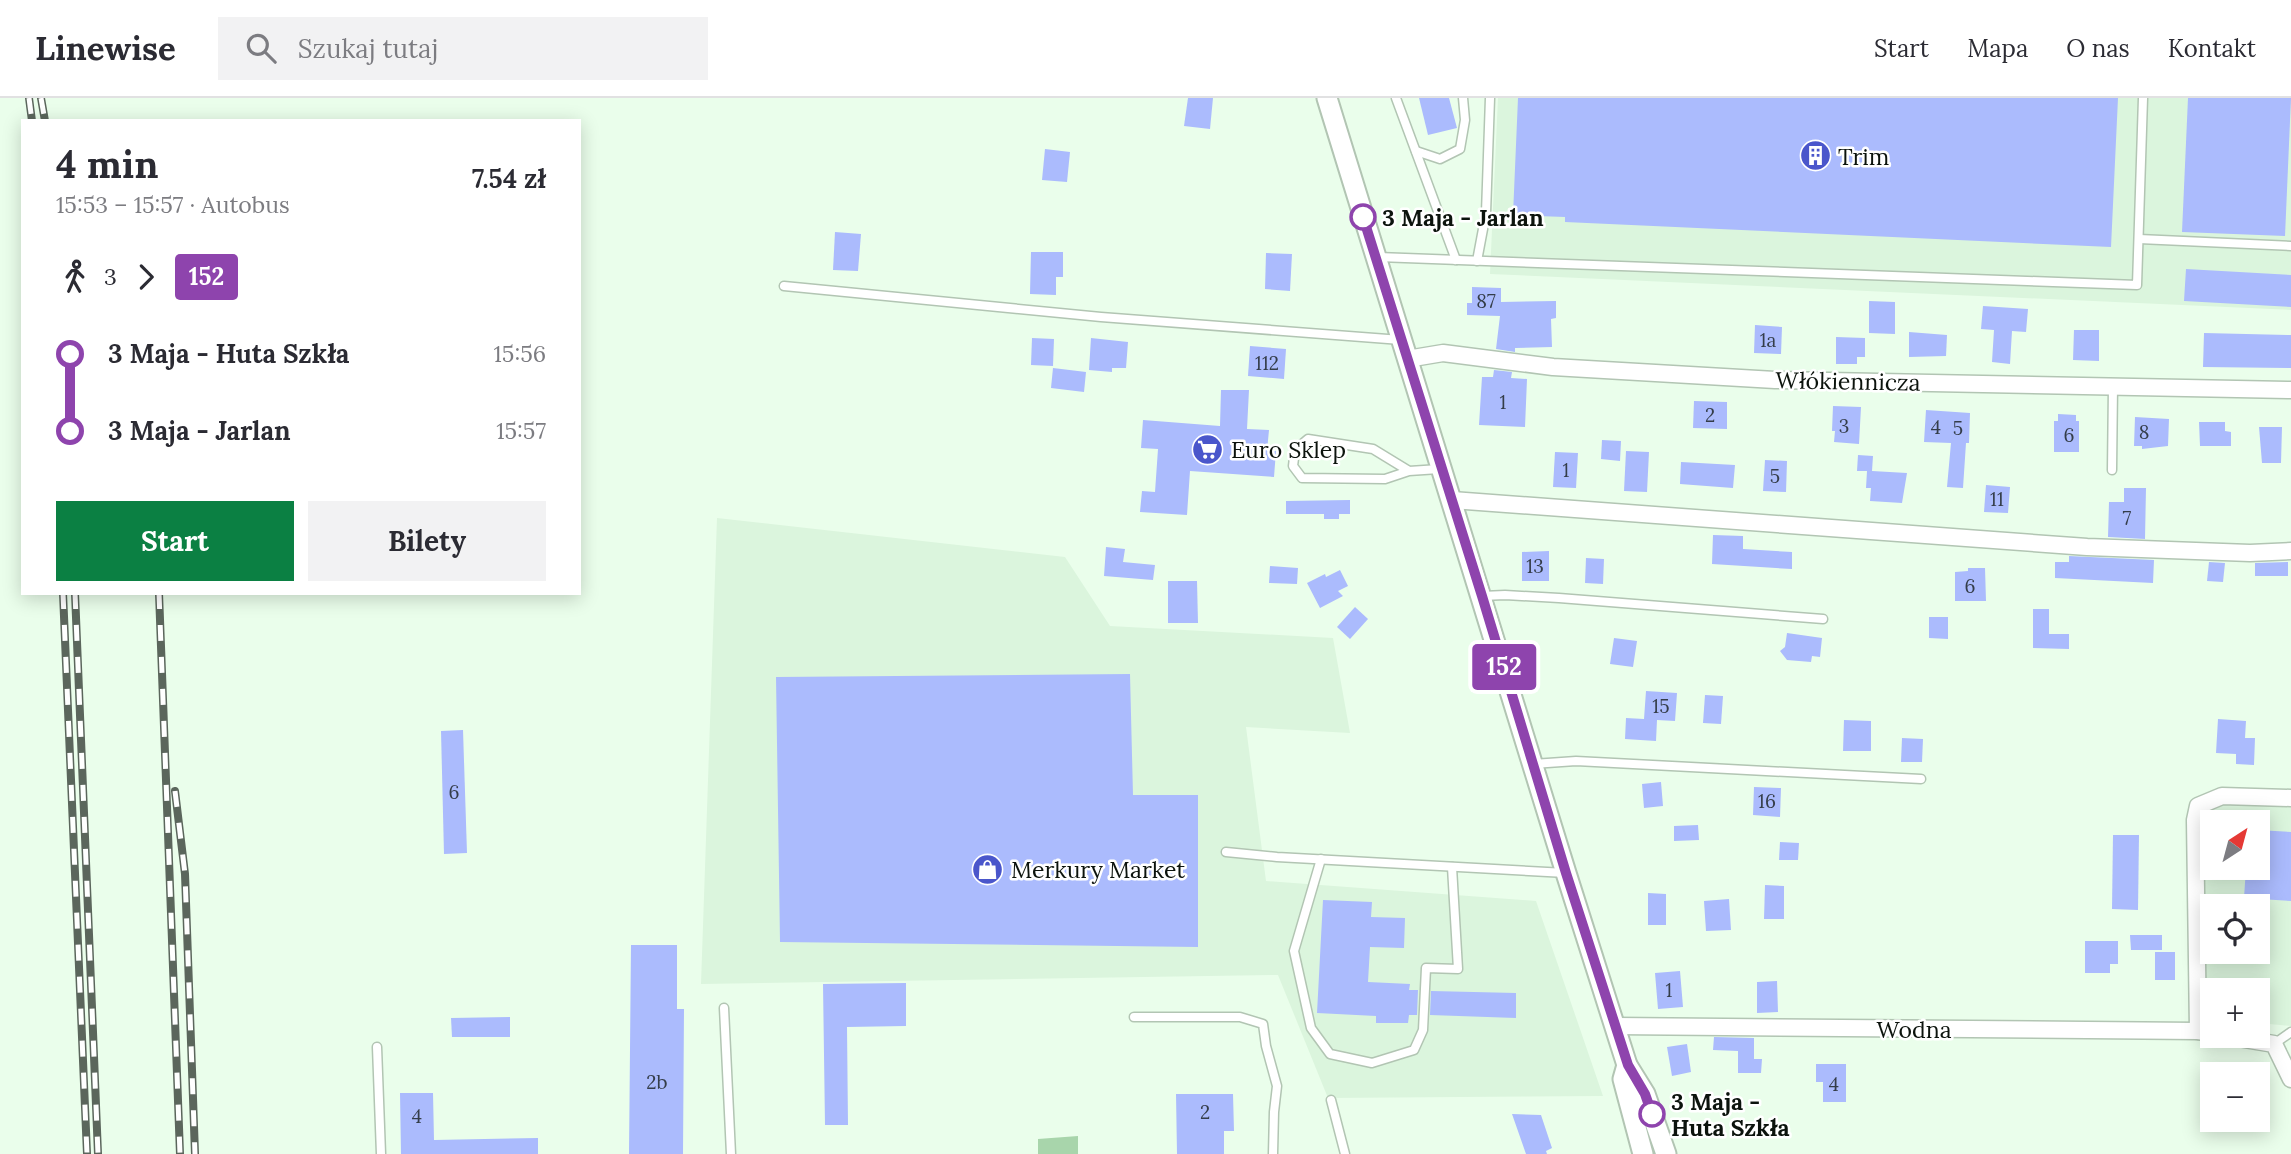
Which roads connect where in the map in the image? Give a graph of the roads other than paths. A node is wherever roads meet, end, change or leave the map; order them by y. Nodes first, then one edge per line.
1 (1327, 98) edge
2 (1396, 98) edge
3 (1463, 98) edge
4 (1490, 98) edge
5 (2143, 98) edge
6 (1416, 151) junction
7 (2138, 239) junction
8 (2291, 246) edge
9 (1375, 256) junction
10 (1456, 260) junction
11 (1477, 261) junction
12 (784, 286) dead end
13 (1401, 340) junction
14 (1407, 359) junction
15 (2113, 386) junction
16 (2291, 390) edge
17 (1443, 469) junction
18 (2112, 470) dead end
19 (1409, 471) junction
20 (1452, 500) junction
21 (2291, 551) edge
22 (1482, 596) junction
23 (1823, 619) dead end
24 (1533, 764) junction
25 (1921, 779) dead end
26 (2291, 797) edge
27 (1226, 852) dead end
28 (1321, 859) junction
29 (1452, 867) junction
30 (1566, 873) junction
31 (2202, 978) edge
32 (724, 1008) dead end
33 (1134, 1017) dead end
34 (1615, 1026) junction
35 (2200, 1032) edge
36 (2291, 1032) edge
37 (2270, 1043) edge
38 (2274, 1044) junction
39 (377, 1047) dead end
40 (1628, 1065) junction
41 (2291, 1080) edge
42 (1331, 1100) dead end
43 (381, 1154) edge
44 (731, 1154) edge
45 (1273, 1154) edge
46 (1345, 1154) edge
47 (1643, 1154) edge
48 (1666, 1154) edge

1 - 9 street
2 - 6 lane
3 - 6 lane
4 - 11 lane
5 - 7 lane
6 - 10 lane
7 - 8 lane
7 - 11 lane
9 - 10 lane
9 - 13 street
10 - 11 lane
12 - 13 lane
13 - 14 street
14 - 15 street, Włókiennicza
14 - 17 street
15 - 16 street, Włókiennicza
15 - 18 lane
17 - 19 lane
17 - 20 street
19 - 19 lane
20 - 21 street
20 - 22 street
22 - 23 lane
22 - 24 street
24 - 25 lane
24 - 30 street
26 - 31 street
27 - 28 lane
28 - 29 lane
28 - 29 lane
29 - 30 lane
30 - 34 street
32 - 44 lane
33 - 45 lane
34 - 35 street, Wodna
34 - 40 street
36 - 38 lane
37 - 38 street
38 - 41 street
39 - 43 lane
40 - 47 street
40 - 48 street
42 - 46 lane

